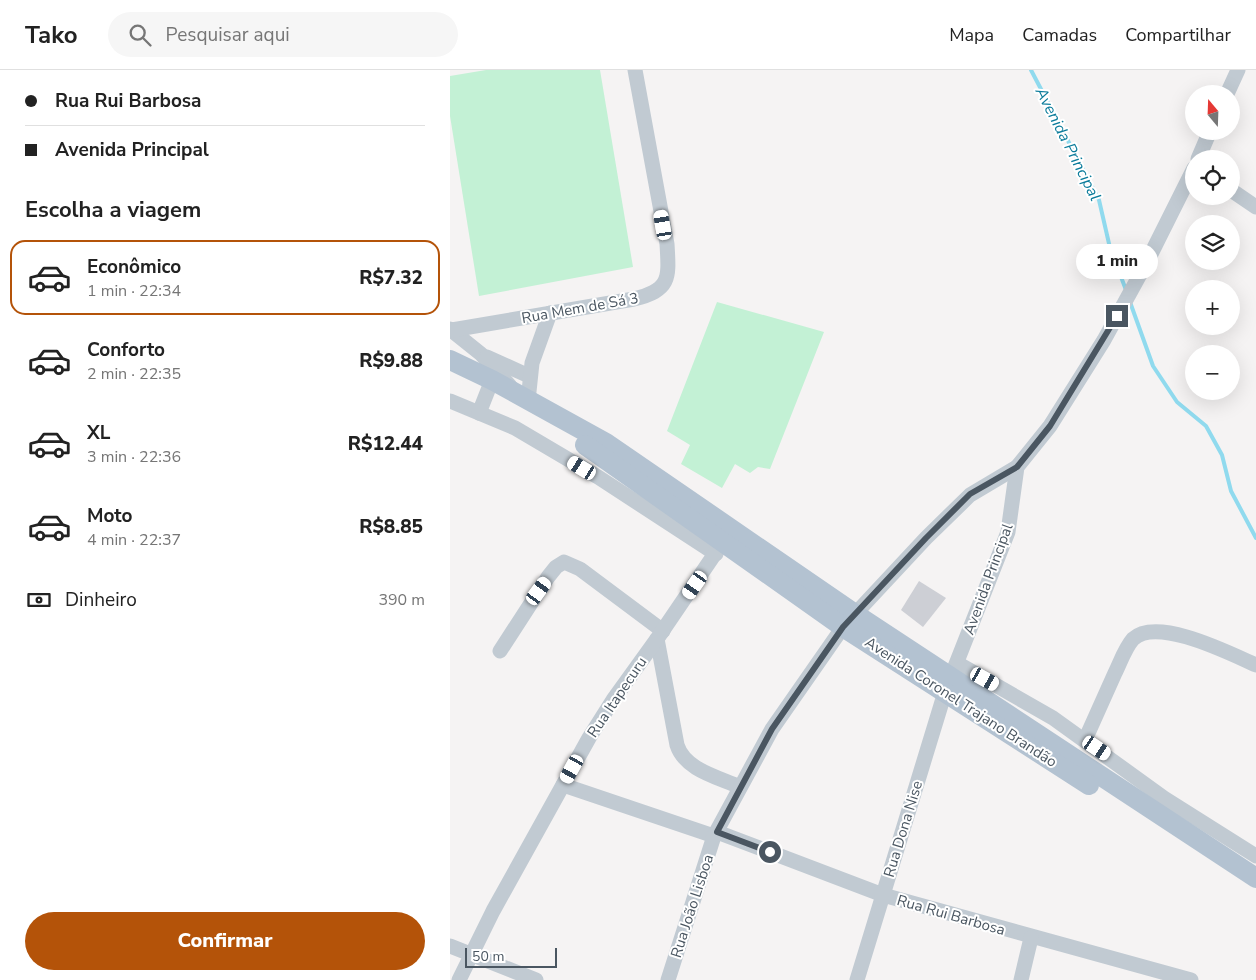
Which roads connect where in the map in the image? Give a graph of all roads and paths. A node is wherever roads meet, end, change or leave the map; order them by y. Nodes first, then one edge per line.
1 (635, 70) edge
2 (1238, 70) edge
3 (1231, 85) edge
4 (1185, 186) edge
5 (1240, 196) edge
6 (1256, 207) edge
7 (550, 313) junction
8 (451, 329) edge
9 (481, 354) junction
10 (450, 360) edge
11 (529, 376) junction
12 (492, 380) junction
13 (524, 398) junction
14 (450, 401) edge
15 (479, 413) junction
16 (1017, 467) junction
17 (724, 542) junction
18 (849, 620) junction
19 (660, 635) junction
20 (500, 651) dead end
21 (1256, 665) edge
22 (951, 678) junction
23 (1085, 740) junction
24 (563, 785) junction
25 (740, 787) junction
26 (716, 834) junction
27 (1256, 856) edge
28 (1256, 878) edge
29 (1256, 894) edge
30 (883, 896) junction
31 (1031, 938) junction
32 (450, 946) edge
33 (470, 954) junction
34 (1167, 977) edge
35 (459, 980) edge
36 (536, 980) edge
37 (668, 980) edge
38 (857, 980) edge
39 (1021, 980) edge
40 (1191, 980) edge

1 - 7 street, Rua Mem de Sá 3
2 - 3 street
4 - 16 street, Avenida Principal
5 - 6 street
7 - 8 street, Rua Mem de Sá 3
7 - 11 street
8 - 9 street
9 - 11 street
9 - 13 street
10 - 12 main road, Avenida Coronel Trajano Brandão
11 - 13 street
12 - 13 main road, Avenida Coronel Trajano Brandão
12 - 15 street
13 - 17 main road, Avenida Coronel Trajano Brandão
14 - 15 street
15 - 17 street
16 - 18 street, Rua João Lisboa
16 - 22 street, Avenida Principal
17 - 18 main road, Avenida Coronel Trajano Brandão
17 - 19 street, Rua Itapecuru
18 - 22 main road, Avenida Coronel Trajano Brandão
18 - 25 street, Rua João Lisboa
19 - 20 street
19 - 24 street, Rua Itapecuru
19 - 25 street
21 - 23 street
22 - 23 street, Avenida Coronel Trajano Brandão
22 - 28 main road, Avenida Coronel Trajano Brandão
22 - 29 main road, Avenida Coronel Trajano Brandão
22 - 30 street, Rua Dona Nise
23 - 27 street, Avenida Coronel Trajano Brandão
24 - 26 street, Rua Rui Barbosa
24 - 33 street, Rua Itapecuru
25 - 26 street, Rua João Lisboa
26 - 30 street, Rua Rui Barbosa
26 - 37 street, Rua João Lisboa
30 - 31 street, Rua Rui Barbosa
30 - 38 street, Rua Dona Nise
31 - 34 street, Rua Rui Barbosa
31 - 39 street
32 - 33 street
33 - 35 street, Rua Itapecuru
33 - 36 street
34 - 40 street, Rua Rui Barbosa

